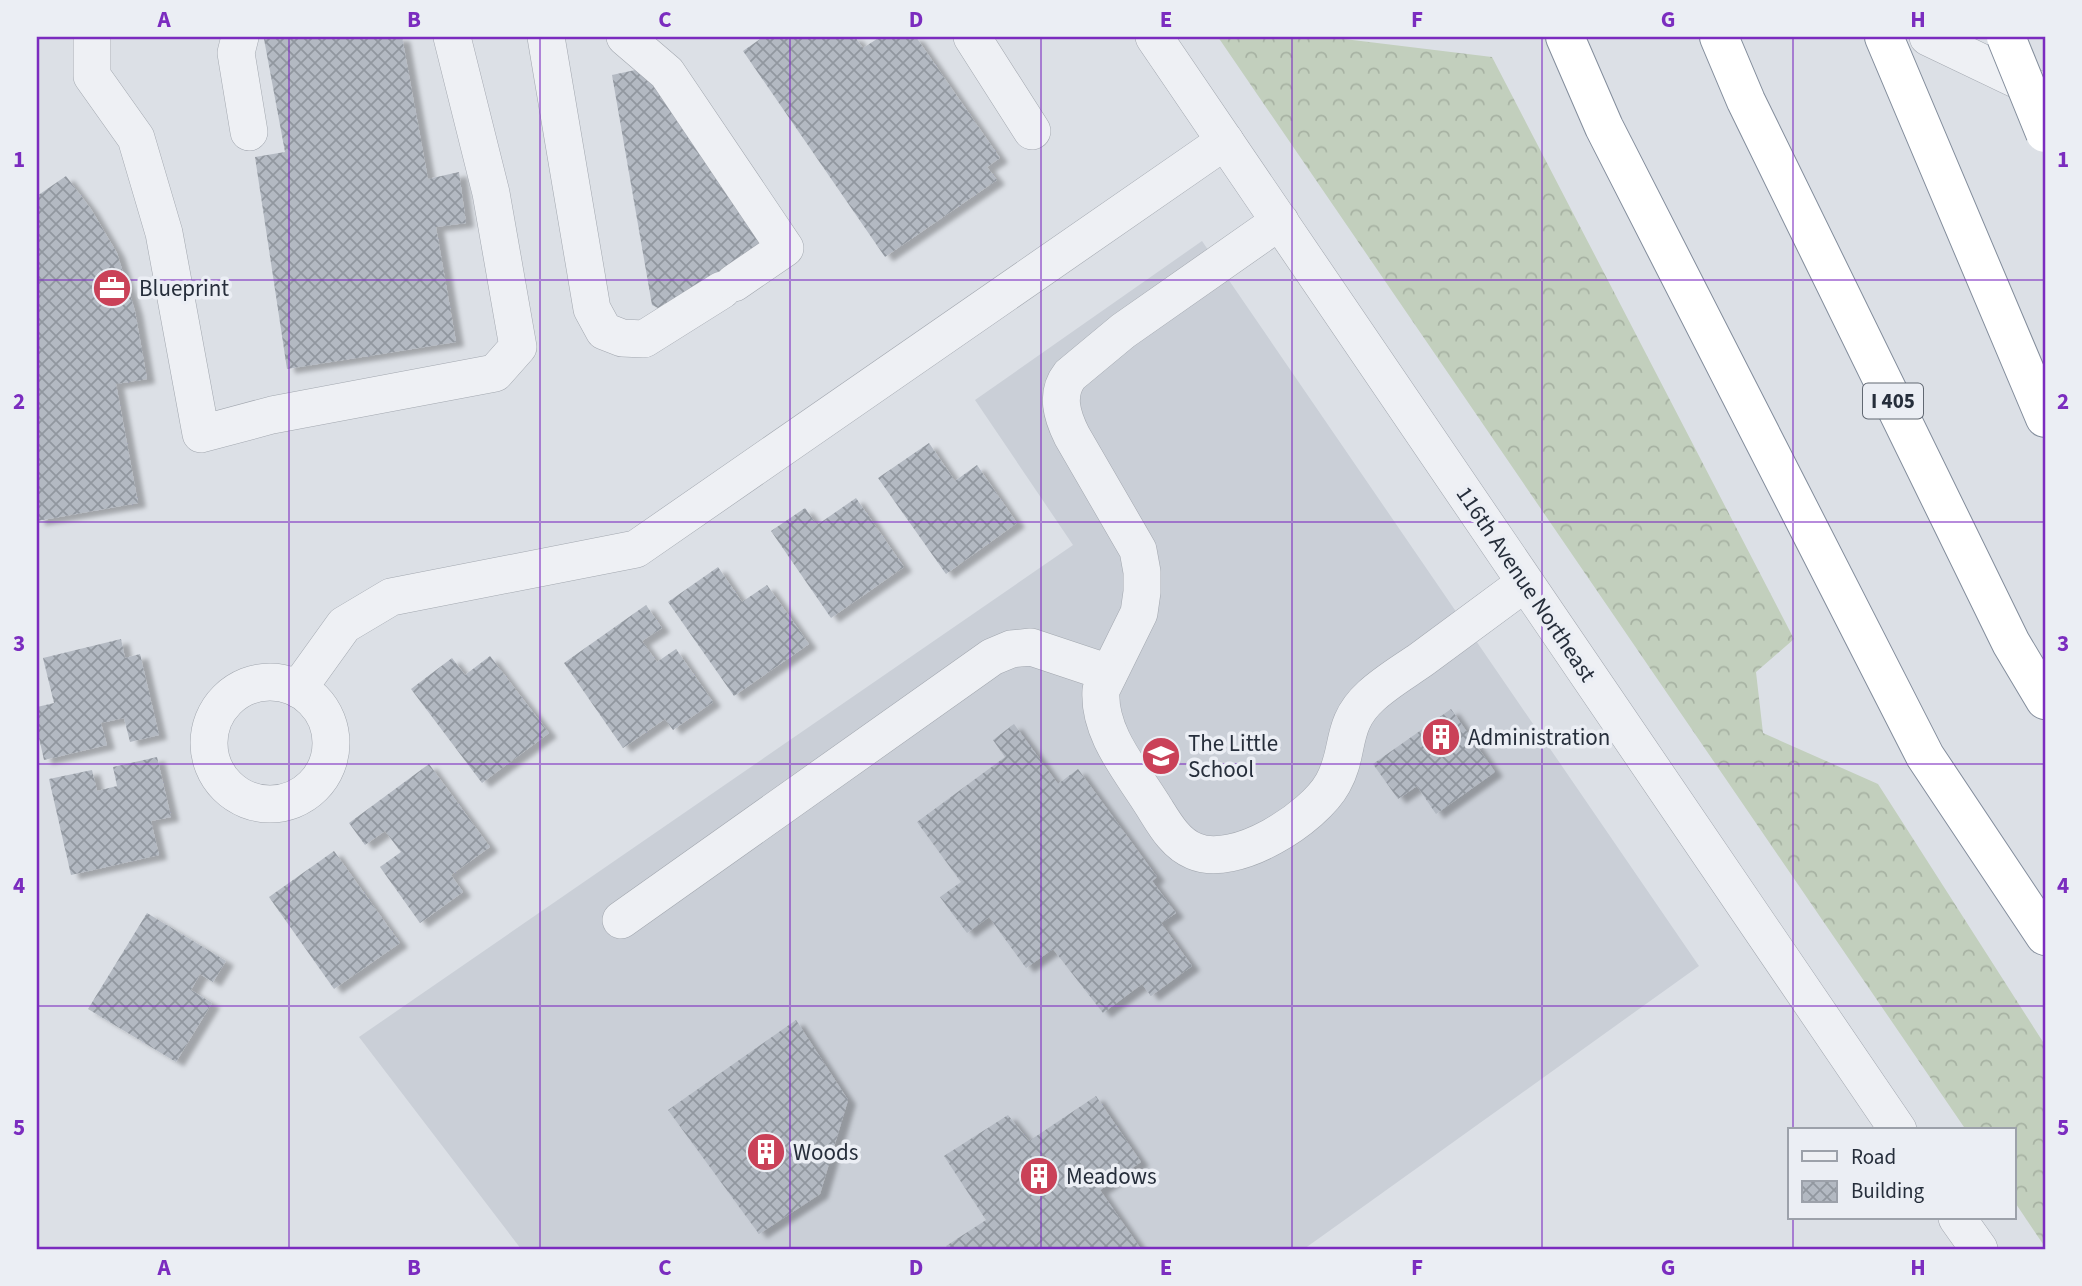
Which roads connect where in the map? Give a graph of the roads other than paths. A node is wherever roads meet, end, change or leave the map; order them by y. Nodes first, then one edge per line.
1 (92, 37) edge
2 (240, 37) edge
3 (452, 37) edge
4 (546, 37) edge
5 (625, 37) edge
6 (972, 37) edge
7 (1154, 37) edge
8 (1565, 37) edge
9 (1719, 37) edge
10 (1884, 37) edge
11 (1927, 37) edge
12 (2006, 37) edge
13 (2026, 37) edge
14 (2045, 93) edge
15 (2045, 117) edge
16 (1032, 131) dead end
17 (249, 132) dead end
18 (2045, 133) edge
19 (1225, 141) junction
20 (1280, 222) junction
21 (2045, 418) edge
22 (1525, 583) junction
23 (1109, 673) junction
24 (298, 689) dead end
25 (2045, 699) edge
26 (621, 920) dead end
27 (2045, 936) edge
28 (1897, 1128) edge
29 (1958, 1220) edge
30 (1979, 1249) edge

1 - 3 street
2 - 17 street
4 - 5 street
6 - 16 street
7 - 19 street, 116th Avenue Northeast
8 - 27 highway
9 - 25 highway, I 405
10 - 21 highway
11 - 14 street
12 - 18 highway, bridge
13 - 15 highway
19 - 20 street, 116th Avenue Northeast
19 - 24 street
20 - 22 street, 116th Avenue Northeast
20 - 23 street
22 - 23 street
22 - 28 street, 116th Avenue Northeast
23 - 26 street
29 - 30 street

